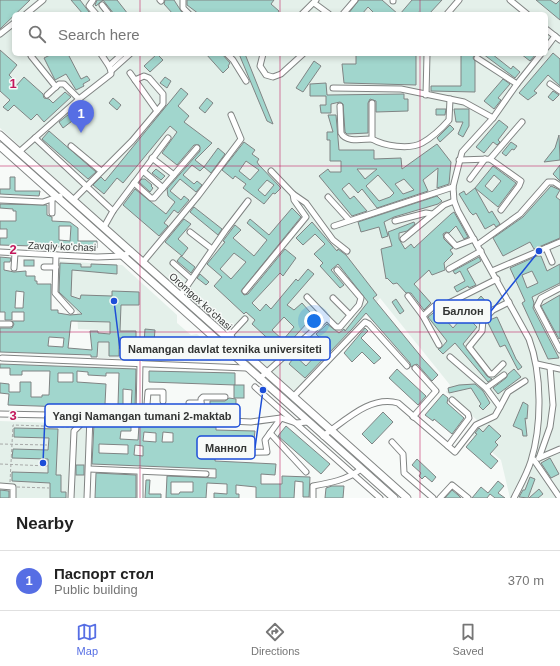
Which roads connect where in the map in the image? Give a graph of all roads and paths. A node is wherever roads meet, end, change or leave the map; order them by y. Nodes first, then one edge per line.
1 (43, 0) edge
2 (93, 0) edge
3 (183, 0) edge
4 (355, 0) edge
5 (459, 0) edge
6 (510, 0) edge
7 (315, 1) edge
8 (102, 5) dead end
9 (28, 12) edge
10 (94, 12) edge
11 (107, 12) edge
12 (186, 12) edge
13 (304, 12) edge
14 (327, 12) edge
15 (345, 12) edge
16 (449, 12) edge
17 (525, 12) edge
18 (12, 25) edge
19 (548, 30) edge
20 (0, 34) edge
21 (558, 38) edge
22 (548, 46) edge
23 (31, 56) dead end
24 (102, 56) edge
25 (120, 56) edge
26 (127, 56) edge
27 (229, 56) edge
28 (263, 56) edge
29 (301, 56) edge
30 (427, 56) edge
31 (539, 56) edge
32 (477, 58) dead end
33 (110, 69) junction
34 (130, 73) dead end
35 (135, 80) junction
36 (246, 81) dead end
37 (517, 84) junction
38 (550, 84) dead end
39 (56, 87) junction
40 (333, 88) dead end
41 (560, 91) edge
42 (426, 94) junction
43 (47, 95) dead end
44 (79, 99) junction
45 (450, 99) junction
46 (372, 103) dead end
47 (340, 106) dead end
48 (157, 111) junction
49 (231, 115) dead end
50 (493, 118) junction
51 (522, 122) dead end
52 (0, 135) edge
53 (35, 138) junction
54 (168, 138) dead end
55 (372, 139) junction
56 (0, 146) edge
57 (71, 146) dead end
58 (196, 148) dead end
59 (19, 152) junction
60 (152, 158) junction
61 (488, 159) junction
62 (460, 160) junction
63 (143, 171) junction
64 (271, 171) dead end
65 (101, 172) junction
66 (174, 175) junction
67 (470, 179) dead end
68 (134, 183) junction
69 (88, 186) junction
70 (560, 186) edge
71 (163, 188) junction
72 (453, 188) junction
73 (64, 192) junction
74 (293, 194) junction
75 (328, 197) dead end
76 (55, 199) junction
77 (0, 200) edge
78 (73, 200) junction
79 (248, 201) dead end
80 (454, 201) junction
81 (500, 210) dead end
82 (114, 211) junction
83 (52, 213) dead end
84 (432, 214) junction
85 (349, 220) junction
86 (395, 221) dead end
87 (334, 226) dead end
88 (104, 227) junction
89 (190, 232) dead end
90 (447, 236) dead end
91 (404, 239) dead end
92 (474, 239) junction
93 (560, 242) edge
94 (477, 244) junction
95 (546, 248) junction
96 (212, 249) junction
97 (131, 251) junction
98 (347, 251) dead end
99 (481, 251) junction
100 (0, 252) edge
101 (15, 253) junction
102 (56, 255) junction
103 (123, 256) junction
104 (143, 262) junction
105 (552, 262) dead end
106 (173, 263) dead end
107 (44, 267) dead end
108 (56, 267) junction
109 (14, 268) dead end
110 (449, 269) dead end
111 (337, 270) dead end
112 (492, 271) junction
113 (191, 279) junction
114 (497, 279) junction
115 (185, 288) junction
116 (560, 288) edge
117 (245, 291) dead end
118 (180, 296) junction
119 (408, 296) dead end
120 (307, 297) dead end
121 (333, 298) dead end
122 (509, 302) junction
123 (71, 311) dead end
124 (350, 315) junction
125 (423, 316) junction
126 (327, 318) junction
127 (245, 319) dead end
128 (0, 324) edge
129 (10, 324) dead end
130 (231, 334) junction
131 (235, 344) junction
132 (439, 345) dead end
133 (560, 350) edge
134 (450, 357) dead end
135 (2, 358) dead end
136 (140, 363) junction
137 (503, 364) dead end
138 (537, 364) junction
139 (407, 366) dead end
140 (550, 367) junction
141 (246, 368) junction
142 (415, 368) dead end
143 (560, 368) edge
144 (266, 372) junction
145 (504, 375) dead end
146 (259, 379) junction
147 (525, 381) dead end
148 (255, 387) dead end
149 (486, 388) junction
150 (274, 392) junction
151 (294, 396) junction
152 (225, 397) dead end
153 (269, 400) junction
154 (452, 400) dead end
155 (164, 401) dead end
156 (189, 404) dead end
157 (201, 404) junction
158 (500, 407) junction
159 (0, 414) edge
160 (88, 416) junction
161 (139, 417) junction
162 (146, 417) junction
163 (413, 417) junction
164 (281, 418) junction
165 (201, 420) junction
166 (308, 422) junction
167 (296, 423) junction
168 (77, 427) junction
169 (331, 430) junction
170 (270, 433) junction
171 (323, 436) junction
172 (392, 442) dead end
173 (0, 444) edge
174 (11, 444) junction
175 (47, 445) dead end
176 (448, 446) junction
177 (559, 450) edge
178 (224, 453) dead end
179 (539, 458) junction
180 (532, 461) junction
181 (0, 464) edge
182 (11, 465) junction
183 (48, 466) dead end
184 (89, 469) junction
185 (361, 469) junction
186 (140, 471) junction
187 (306, 472) dead end
188 (206, 474) dead end
189 (354, 474) junction
190 (0, 486) edge
191 (12, 486) junction
192 (48, 488) dead end
193 (385, 490) junction
194 (13, 498) edge
195 (71, 498) edge
196 (87, 498) edge
197 (140, 498) edge
198 (313, 498) edge
199 (378, 498) edge
200 (394, 498) edge
201 (407, 498) edge
202 (433, 498) edge
203 (440, 498) edge
204 (468, 498) edge
205 (514, 498) edge
206 (560, 498) edge

1 - 9 street
2 - 10 street
3 - 12 street
4 - 15 street
5 - 16 street
6 - 17 street
7 - 13 street
7 - 14 street
8 - 11 street
18 - 20 street
19 - 21 street
21 - 22 street
23 - 39 street
24 - 33 street
25 - 33 street
26 - 33 street
27 - 36 street
28 - 29 street
30 - 42 street
31 - 37 street
32 - 37 street
33 - 44 street
34 - 35 street
35 - 48 street
35 - 48 street
37 - 50 street
38 - 41 street
39 - 43 street
39 - 44 street
40 - 42 street
42 - 45 street
44 - 53 street
45 - 50 street
45 - 55 street
46 - 55 street
47 - 55 street
48 - 65 street
49 - 104 street
50 - 62 street
51 - 61 street
52 - 59 main road, Oromgox ko‘chasi
53 - 59 street
53 - 69 street
54 - 60 street
56 - 76 main road, Oromgox ko‘chasi
57 - 65 street
58 - 66 street
59 - 73 main road, Oromgox ko‘chasi
60 - 63 street
60 - 66 street
61 - 62 street
61 - 67 street
61 - 81 street
62 - 72 street
63 - 68 street
63 - 71 street
64 - 74 street
65 - 69 street
66 - 71 street
68 - 71 street
68 - 82 street
69 - 78 street
69 - 82 street
70 - 94 street
72 - 80 street
72 - 85 street
73 - 76 street
73 - 78 main road, Oromgox ko‘chasi
74 - 98 street
74 - 117 street
75 - 85 street
76 - 77 street
76 - 83 street
76 - 103 main road, Oromgox ko‘chasi
78 - 88 main road, Oromgox ko‘chasi
79 - 96 street
80 - 84 street
80 - 92 street
82 - 88 street
84 - 86 street
84 - 91 street
85 - 87 street
88 - 97 main road, Oromgox ko‘chasi
89 - 96 street
90 - 92 street
92 - 94 street
93 - 95 street
94 - 99 street
95 - 105 street
95 - 112 street
96 - 113 street
97 - 103 street
97 - 104 main road, Oromgox ko‘chasi
99 - 110 street
99 - 112 street
100 - 101 street, Zavqiy koʻchasi
101 - 102 street, Zavqiy koʻchasi
101 - 109 street
102 - 103 street, Zavqiy koʻchasi
102 - 108 street
103 - 141 main road, Oromgox ko‘chasi
104 - 118 main road, Oromgox ko‘chasi
106 - 113 street
107 - 108 street
108 - 123 street
111 - 124 street
112 - 114 street
113 - 115 street
114 - 122 street
114 - 125 street
115 - 118 street
115 - 130 street
116 - 133 street
118 - 131 main road, Oromgox ko‘chasi
119 - 125 street
120 - 126 street
121 - 124 street
122 - 137 street
122 - 138 street
124 - 126 street
125 - 132 street
126 - 144 street
127 - 130 street
128 - 129 street
130 - 131 street
131 - 144 main road, Oromgox ko‘chasi
134 - 149 street
135 - 136 street
136 - 141 street
136 - 161 street
138 - 140 street
138 - 180 street
139 - 151 street
140 - 143 street
140 - 179 street
141 - 146 main road, Oromgox ko‘chasi
142 - 163 street
144 - 146 street
144 - 151 main road, Oromgox ko‘chasi
145 - 149 street
146 - 150 main road, Oromgox ko‘chasi
147 - 158 street
148 - 153 street
149 - 158 street
150 - 153 street
150 - 166 main road, Oromgox ko‘chasi
151 - 169 main road, Oromgox ko‘chasi
152 - 157 street
153 - 167 street
154 - 176 street
155 - 162 street
156 - 157 street
157 - 165 street
158 - 176 street
159 - 160 street
160 - 161 street
160 - 168 street
160 - 184 street
161 - 162 street
162 - 165 street
163 - 169 street
163 - 176 street
164 - 165 street
164 - 167 street
164 - 170 street
166 - 167 street
166 - 171 main road, Oromgox ko‘chasi
167 - 189 street
168 - 174 path
168 - 195 street
169 - 171 street
169 - 201 main road, Oromgox ko‘chasi
170 - 178 street
170 - 187 street
171 - 185 main road, Oromgox ko‘chasi
172 - 202 street
173 - 174 path
174 - 175 path
174 - 182 path
177 - 179 street
179 - 180 street
180 - 205 street
180 - 206 street
181 - 182 path
182 - 183 path
182 - 191 path
184 - 186 street
184 - 196 street
185 - 189 street
185 - 193 main road, Oromgox ko‘chasi
186 - 188 street
186 - 197 street
189 - 198 street
189 - 199 street
190 - 191 street
191 - 192 path
191 - 194 street
193 - 199 street
193 - 200 main road, Oromgox ko‘chasi
203 - 204 street

